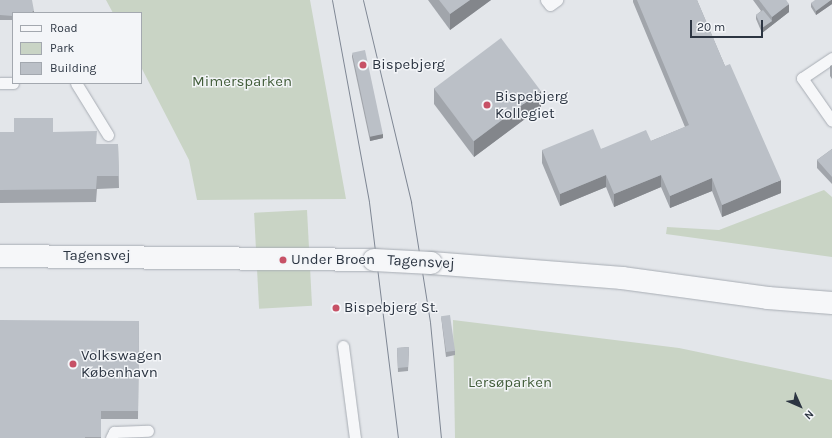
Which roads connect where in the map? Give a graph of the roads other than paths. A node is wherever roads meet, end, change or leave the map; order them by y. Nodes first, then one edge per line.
1 (832, 58) edge
2 (0, 83) edge
3 (12, 83) edge
4 (77, 84) edge
5 (832, 121) edge
6 (108, 135) dead end
7 (0, 256) edge
8 (768, 298) junction
9 (832, 303) edge
10 (832, 319) edge
11 (343, 346) dead end
12 (148, 431) dead end
13 (111, 438) edge
14 (355, 438) edge

1 - 5 lane
2 - 3 lane
4 - 6 lane
7 - 8 street, Tagensvej, bridge
8 - 9 street, Tagensvej
8 - 10 street, Tagensvej
11 - 14 lane
12 - 13 lane

